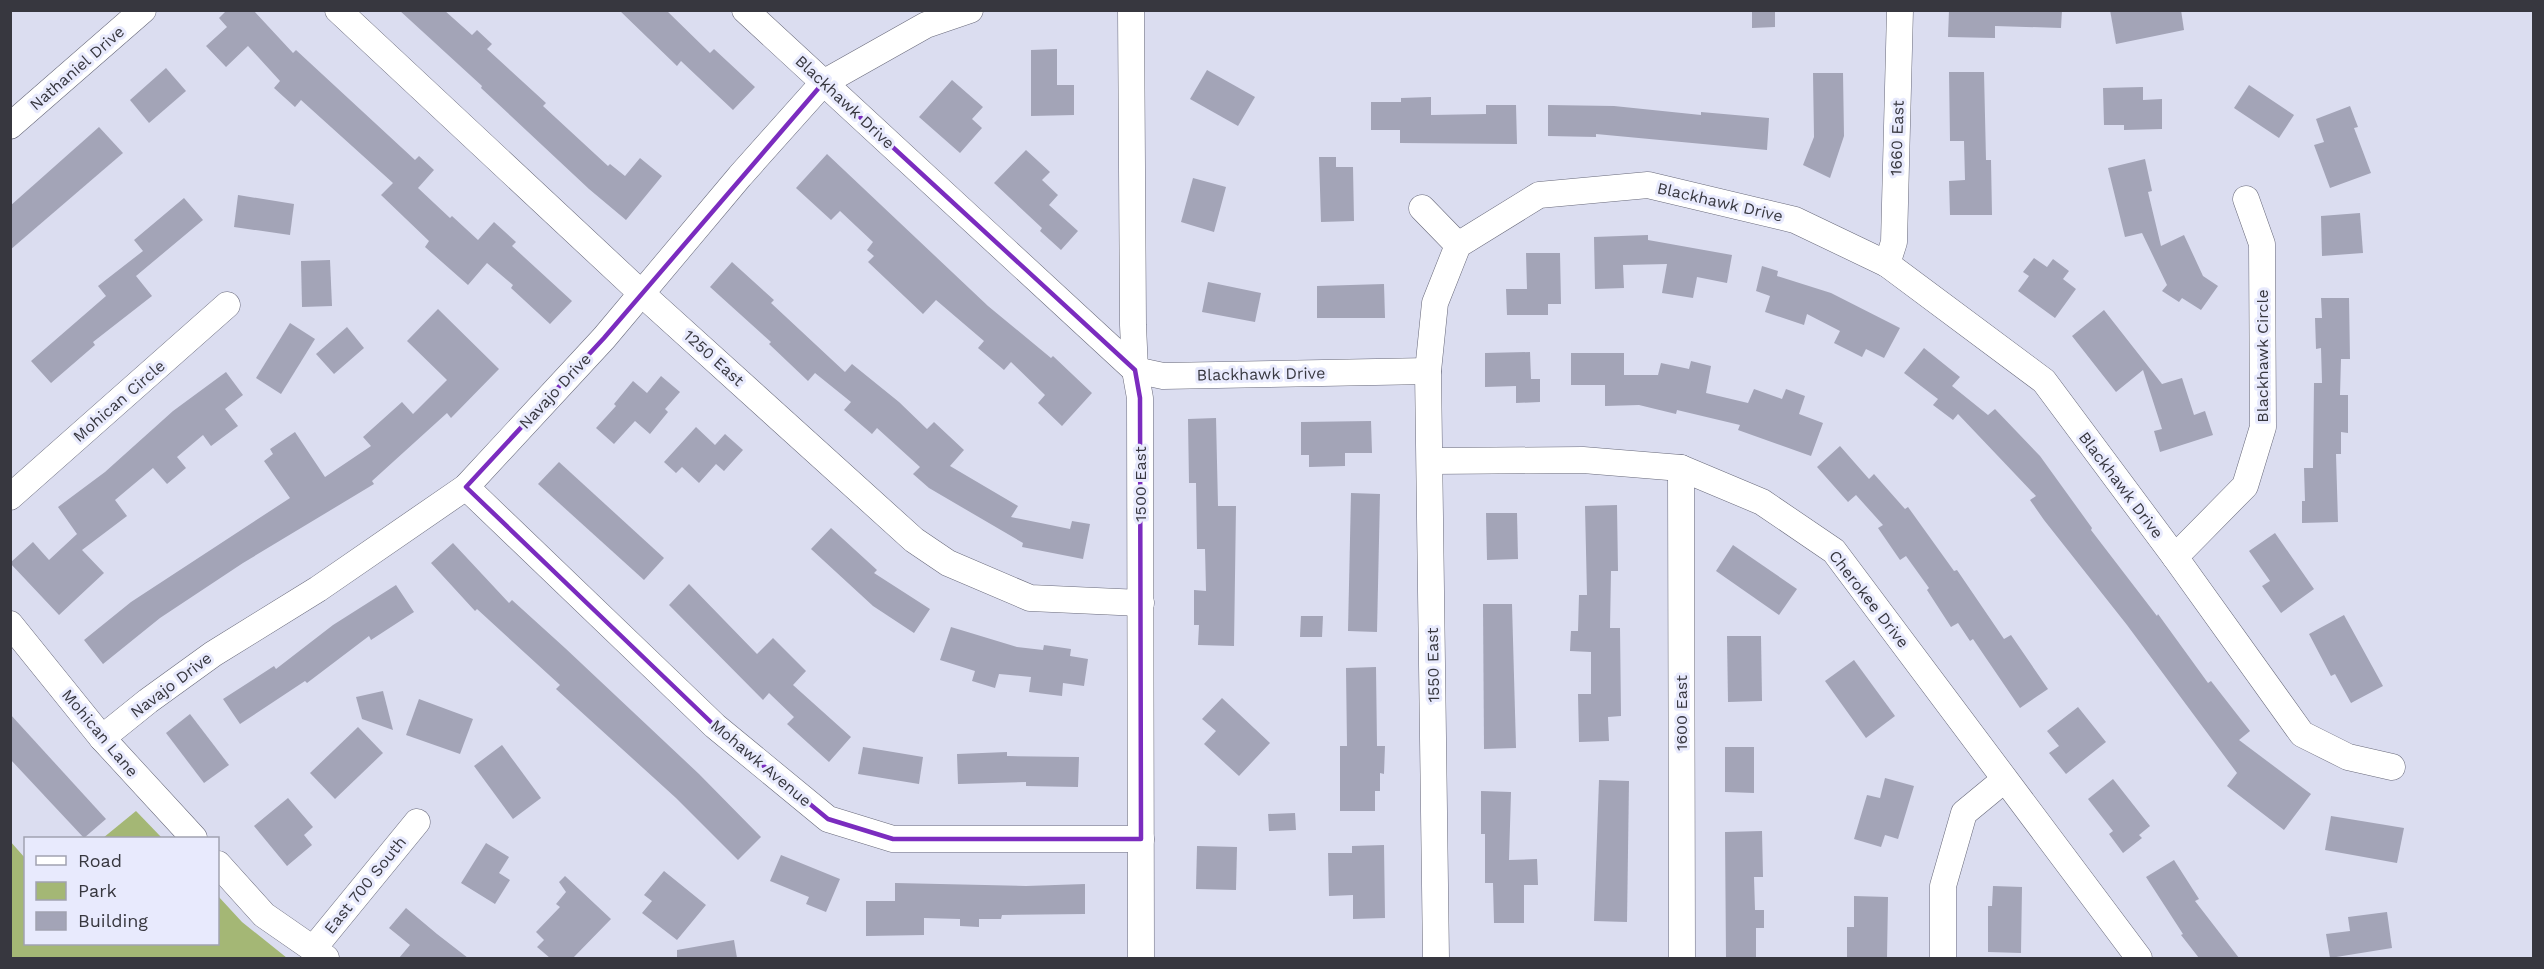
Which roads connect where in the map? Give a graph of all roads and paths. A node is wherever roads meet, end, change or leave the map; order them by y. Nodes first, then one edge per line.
1 (143, 10) edge
2 (338, 10) edge
3 (745, 10) edge
4 (970, 10) edge
5 (1131, 10) edge
6 (1900, 10) edge
7 (823, 83) junction
8 (10, 126) edge
9 (2246, 199) dead end
10 (1422, 208) dead end
11 (1458, 245) junction
12 (1887, 264) junction
13 (641, 293) junction
14 (227, 305) dead end
15 (1135, 370) junction
16 (1428, 371) junction
17 (1431, 461) junction
18 (1681, 468) junction
19 (466, 487) junction
20 (10, 497) edge
21 (2175, 557) junction
22 (1141, 603) junction
23 (10, 624) edge
24 (102, 738) junction
25 (2392, 767) dead end
26 (2004, 780) junction
27 (417, 822) dead end
28 (193, 837) edge
29 (1141, 838) junction
30 (219, 865) edge
31 (320, 954) edge
32 (1141, 958) edge
33 (1436, 958) edge
34 (1682, 958) edge
35 (1943, 958) edge
36 (2139, 958) edge

1 - 8 street, Nathaniel Drive
2 - 13 street, 1250 East
3 - 7 street, Blackhawk Drive
4 - 7 street, Navajo Drive
5 - 15 street, 1500 East
6 - 12 street, 1660 East
7 - 13 street, Navajo Drive
7 - 15 street, Blackhawk Drive
9 - 21 street, Blackhawk Circle
10 - 11 street
11 - 12 street, Blackhawk Drive
11 - 16 street
12 - 21 street, Blackhawk Drive
13 - 19 street, Navajo Drive
13 - 22 street, 1250 East
14 - 20 street, Mohican Circle
15 - 16 street, Blackhawk Drive
15 - 22 street, 1500 East
16 - 17 street, 1550 East
17 - 18 street, Cherokee Drive
17 - 33 street, 1550 East
18 - 26 street, Cherokee Drive
18 - 34 street, 1600 East
19 - 24 street, Navajo Drive
19 - 29 street, Mohawk Avenue
21 - 25 street, Blackhawk Drive
22 - 29 street, 1500 East
23 - 24 street, Mohican Lane
24 - 28 street, Mohican Lane
26 - 35 street
26 - 36 street, Cherokee Drive
27 - 31 street, East 700 South
29 - 32 street, 1500 East
30 - 31 street

